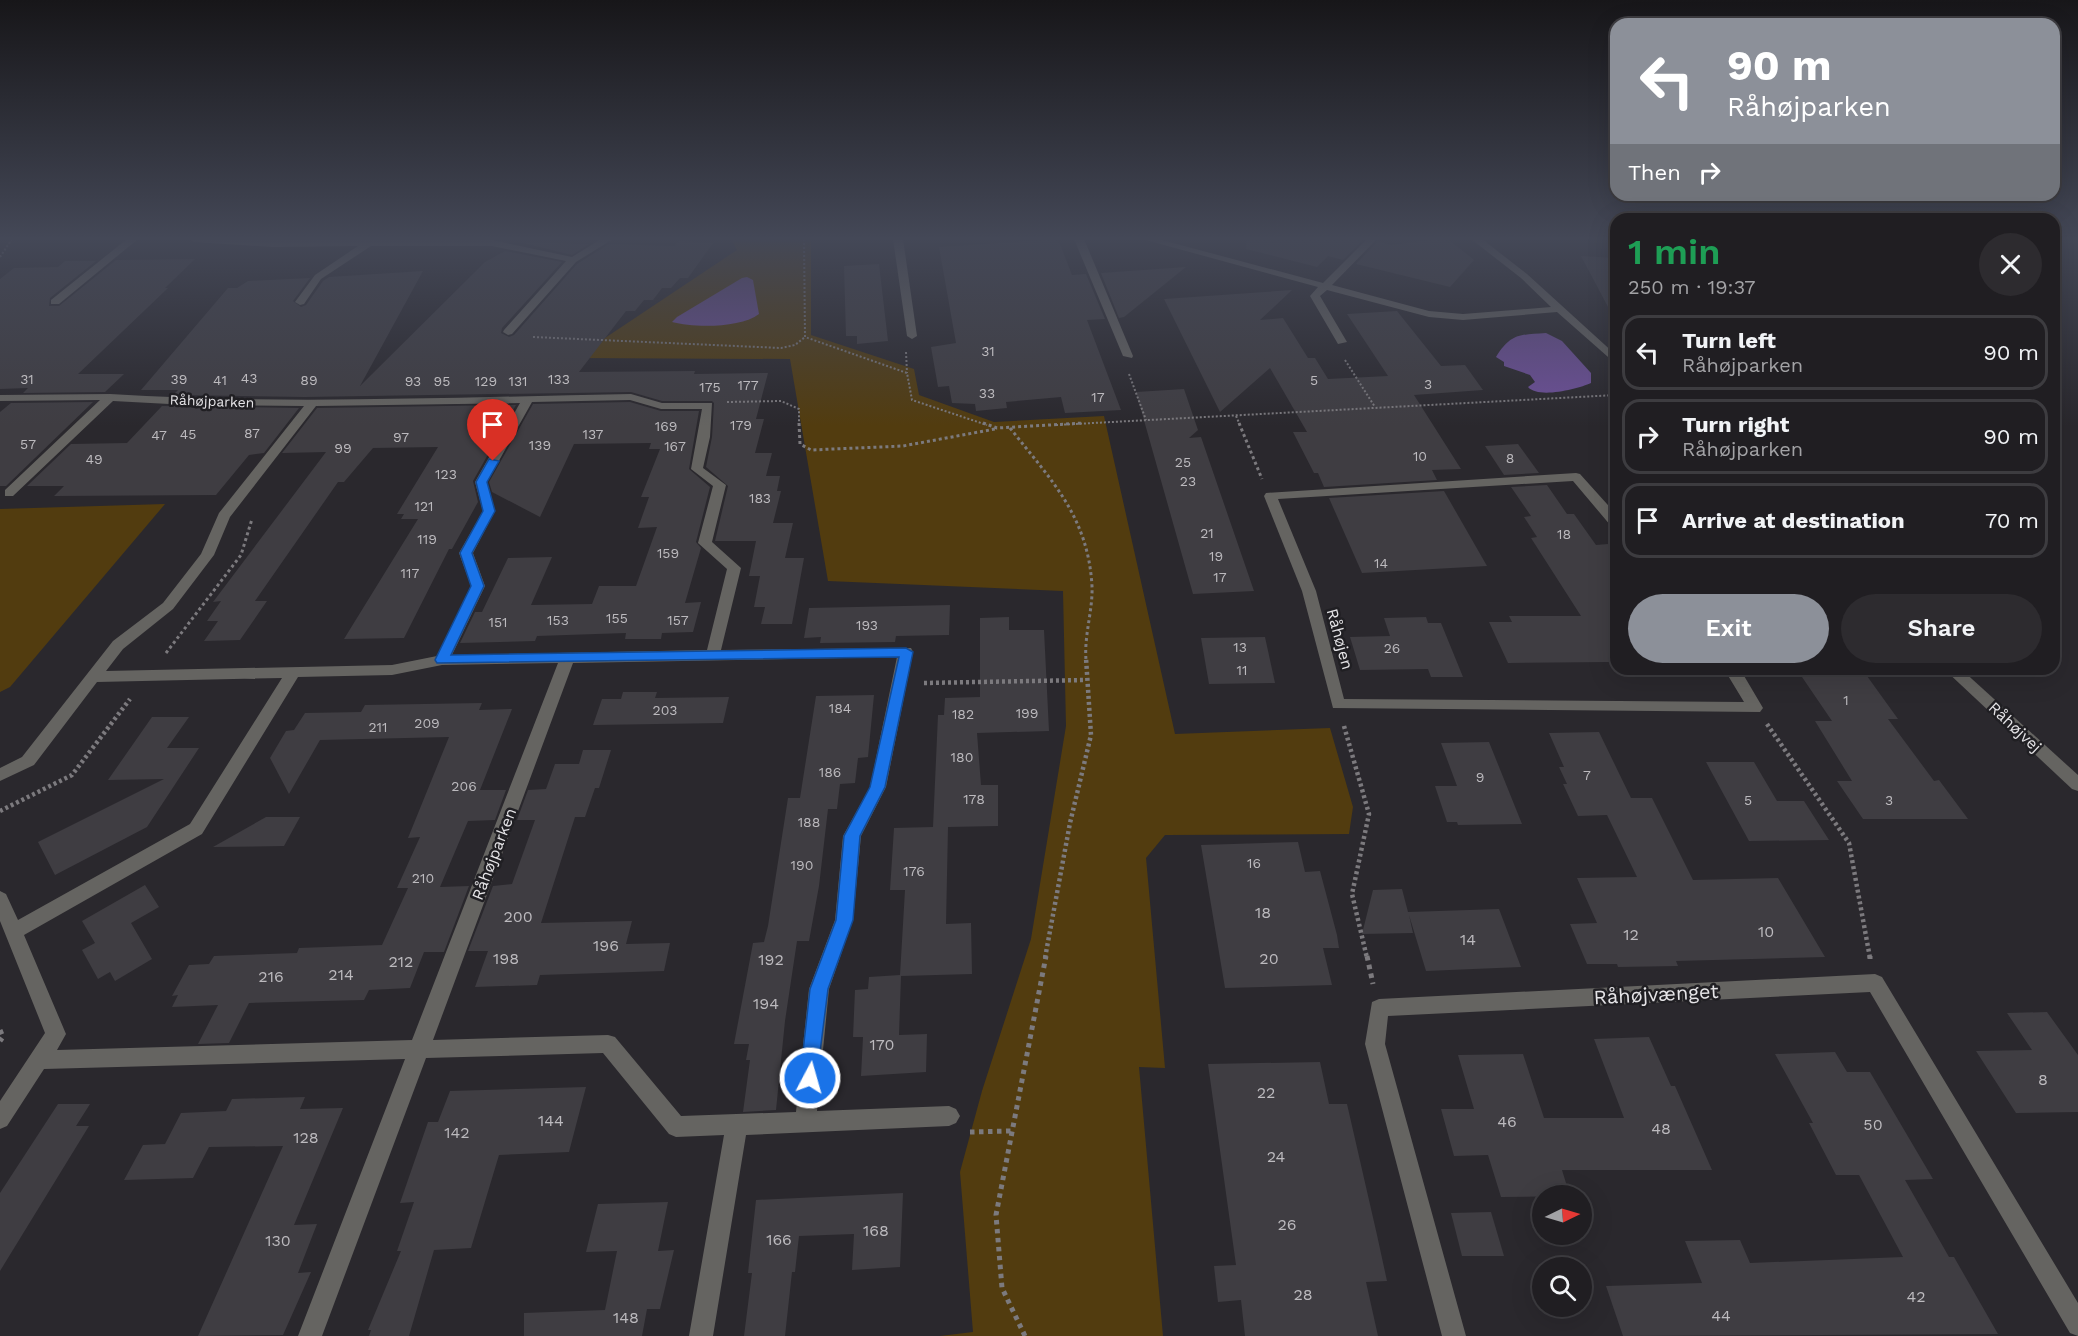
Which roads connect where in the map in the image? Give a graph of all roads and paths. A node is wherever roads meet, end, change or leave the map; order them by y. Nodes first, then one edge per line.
1 (536, 301) edge
2 (805, 301) edge
3 (907, 301) edge
4 (1105, 301) edge
5 (1318, 301) edge
6 (1386, 301) edge
7 (1551, 301) edge
8 (1559, 309) junction
9 (508, 332) joint
10 (912, 336) dead end
11 (805, 337) junction
12 (1342, 342) joint
13 (1128, 356) joint
14 (1610, 356) edge
15 (1610, 395) edge
16 (110, 396) junction
17 (0, 398) edge
18 (528, 399) junction
19 (313, 403) junction
20 (708, 405) junction
21 (1375, 408) junction
22 (1236, 416) junction
23 (1146, 421) junction
24 (997, 428) junction
25 (1010, 428) junction
26 (9, 493) dead end
27 (1270, 496) junction
28 (1610, 516) edge
29 (713, 654) junction
30 (568, 657) junction
31 (441, 660) junction
32 (293, 673) junction
33 (1736, 675) edge
34 (1959, 675) edge
35 (94, 677) junction
36 (1086, 680) junction
37 (900, 683) junction
38 (1338, 704) junction
39 (1755, 708) junction
40 (0, 775) edge
41 (2078, 785) edge
42 (0, 899) edge
43 (8, 928) edge
44 (1875, 983) junction
45 (1379, 1008) junction
46 (0, 1030) edge
47 (0, 1041) edge
48 (420, 1050) junction
49 (37, 1060) junction
50 (949, 1116) dead end
51 (0, 1119) edge
52 (805, 1122) junction
53 (737, 1125) junction
54 (2078, 1324) edge
55 (310, 1336) edge
56 (701, 1336) edge
57 (1025, 1336) edge
58 (1454, 1336) edge

1 - 9 street
2 - 11 path
3 - 10 street
4 - 13 street
5 - 12 street
6 - 8 street
7 - 8 street
8 - 14 street
9 - 11 path
11 - 24 path
12 - 21 path
13 - 23 path
15 - 21 path
16 - 17 street, Råhøjparken
16 - 19 street, Råhøjparken
16 - 26 street
18 - 19 street, Råhøjparken
18 - 20 street, Råhøjparken
18 - 31 street
19 - 35 street
20 - 24 path
20 - 29 street
21 - 22 path
22 - 23 path
22 - 27 path
23 - 25 path
24 - 25 path
25 - 36 path
27 - 28 street
27 - 38 street, Råhøjen
29 - 30 street
29 - 37 street
30 - 31 street
30 - 48 street, Råhøjparken
31 - 32 street
32 - 35 street
32 - 43 street
33 - 39 street
34 - 41 street, Råhøjvej
35 - 40 street
36 - 37 path
36 - 57 path
37 - 52 street
38 - 39 street
38 - 45 path
39 - 44 path
42 - 43 street
43 - 49 street
44 - 45 street, Råhøjvænget
44 - 54 street
45 - 58 street
46 - 47 path
48 - 49 street
48 - 53 street
48 - 55 street, Råhøjparken
49 - 51 street
50 - 52 street
52 - 53 street
53 - 56 street

